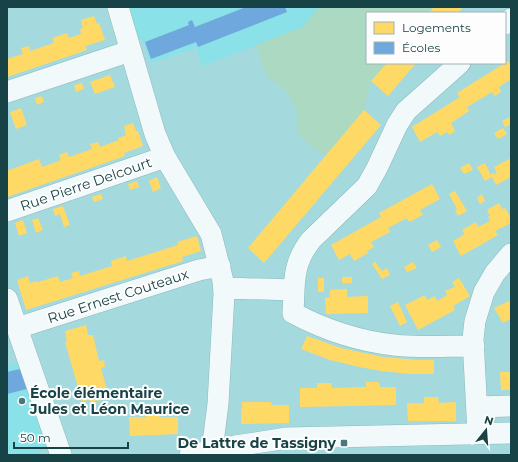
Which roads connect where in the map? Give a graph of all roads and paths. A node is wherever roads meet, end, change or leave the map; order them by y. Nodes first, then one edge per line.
1 (118, 7) edge
2 (130, 51) junction
3 (459, 64) edge
4 (7, 92) edge
5 (165, 157) junction
6 (7, 211) edge
7 (511, 254) edge
8 (220, 266) junction
9 (224, 288) junction
10 (294, 290) junction
11 (7, 299) edge
12 (17, 328) junction
13 (474, 346) junction
14 (511, 406) edge
15 (477, 407) junction
16 (478, 433) junction
17 (511, 433) edge
18 (220, 452) edge
19 (61, 455) edge
20 (190, 455) edge

1 - 2 street
2 - 4 street
2 - 5 street
3 - 10 street
5 - 6 street, Rue Pierre Delcourt
5 - 8 street
7 - 13 street
8 - 9 street
8 - 12 street, Rue Ernest Couteaux
9 - 10 street
9 - 18 street
10 - 13 street
11 - 12 street
12 - 19 street
13 - 15 street
14 - 15 street
15 - 16 street
16 - 17 street
16 - 18 street
18 - 20 street

